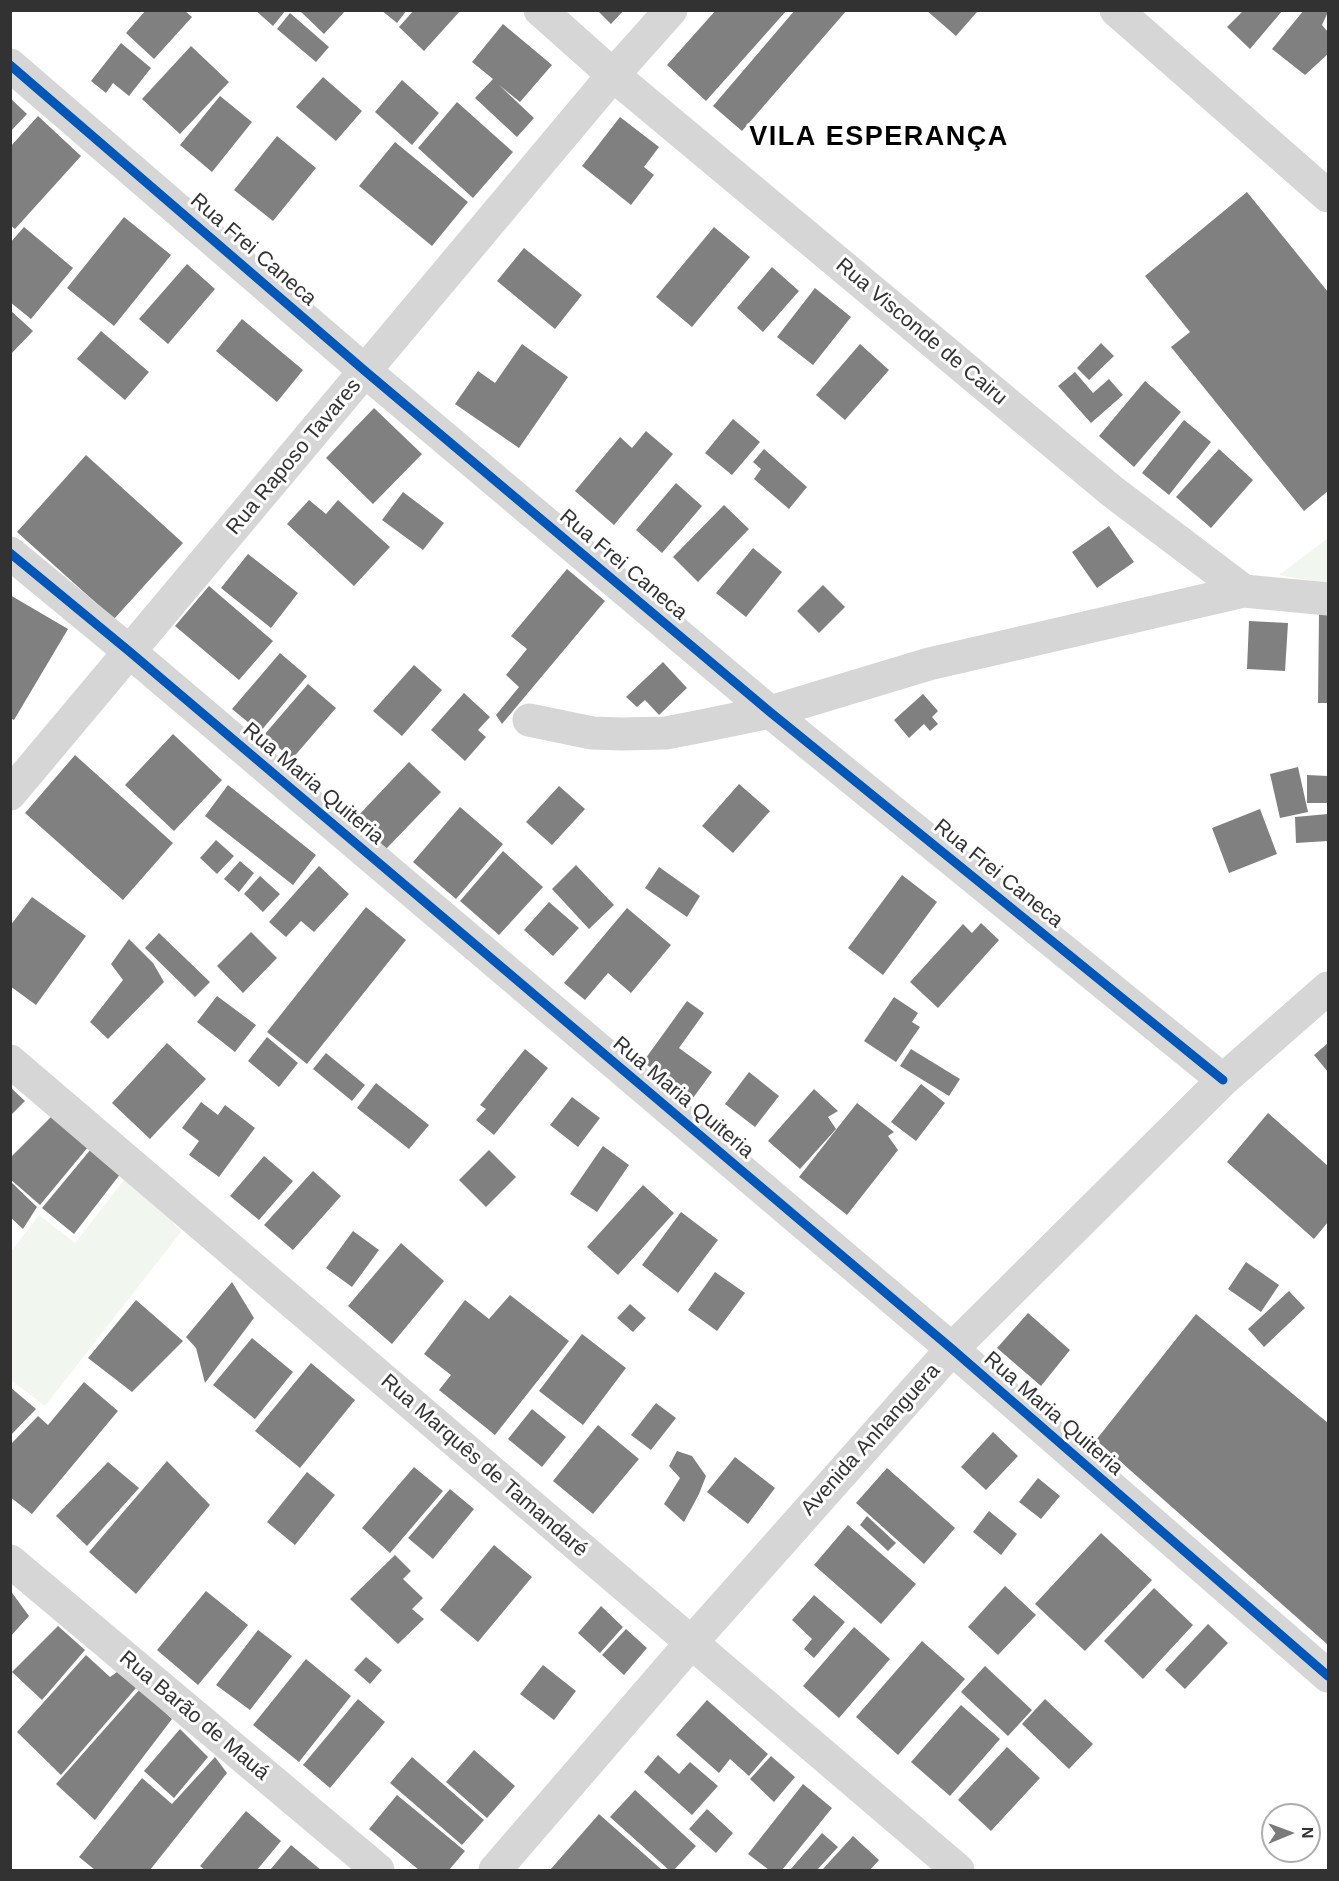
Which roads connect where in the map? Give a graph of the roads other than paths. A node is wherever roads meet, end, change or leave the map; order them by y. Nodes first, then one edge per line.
1 (540, 10) edge
2 (671, 10) edge
3 (1116, 10) edge
4 (10, 65) edge
5 (613, 75) junction
6 (1329, 196) edge
7 (365, 371) junction
8 (10, 553) edge
9 (1244, 591) junction
10 (1329, 599) edge
11 (130, 652) junction
12 (770, 712) junction
13 (529, 720) dead end
14 (10, 794) edge
15 (1329, 988) edge
16 (10, 1061) edge
17 (1223, 1080) junction
18 (952, 1349) junction
19 (10, 1561) edge
20 (691, 1643) junction
21 (1329, 1676) edge
22 (378, 1870) edge
23 (495, 1870) edge
24 (958, 1870) edge

1 - 5 street, Rua Visconde de Cairu
2 - 5 street, Rua Raposo Tavares
3 - 6 street
4 - 7 street, Rua Frei Caneca
5 - 7 street, Rua Raposo Tavares
5 - 9 street, Rua Visconde de Cairu
7 - 11 street, Rua Raposo Tavares
7 - 12 street, Rua Frei Caneca
8 - 11 street, Rua Maria Quiteria
9 - 10 street
9 - 12 street
11 - 14 street, Rua Raposo Tavares
11 - 18 street, Rua Maria Quiteria
12 - 13 street
12 - 17 street, Rua Frei Caneca
15 - 17 street, Avenida Anhanguera
16 - 20 street, Rua Marquês de Tamandaré
17 - 18 street, Avenida Anhanguera
18 - 20 street, Avenida Anhanguera
18 - 21 street, Rua Maria Quiteria
19 - 22 street, Rua Barão de Mauá
20 - 23 street, Avenida Anhanguera
20 - 24 street, Rua Marquês de Tamandaré

